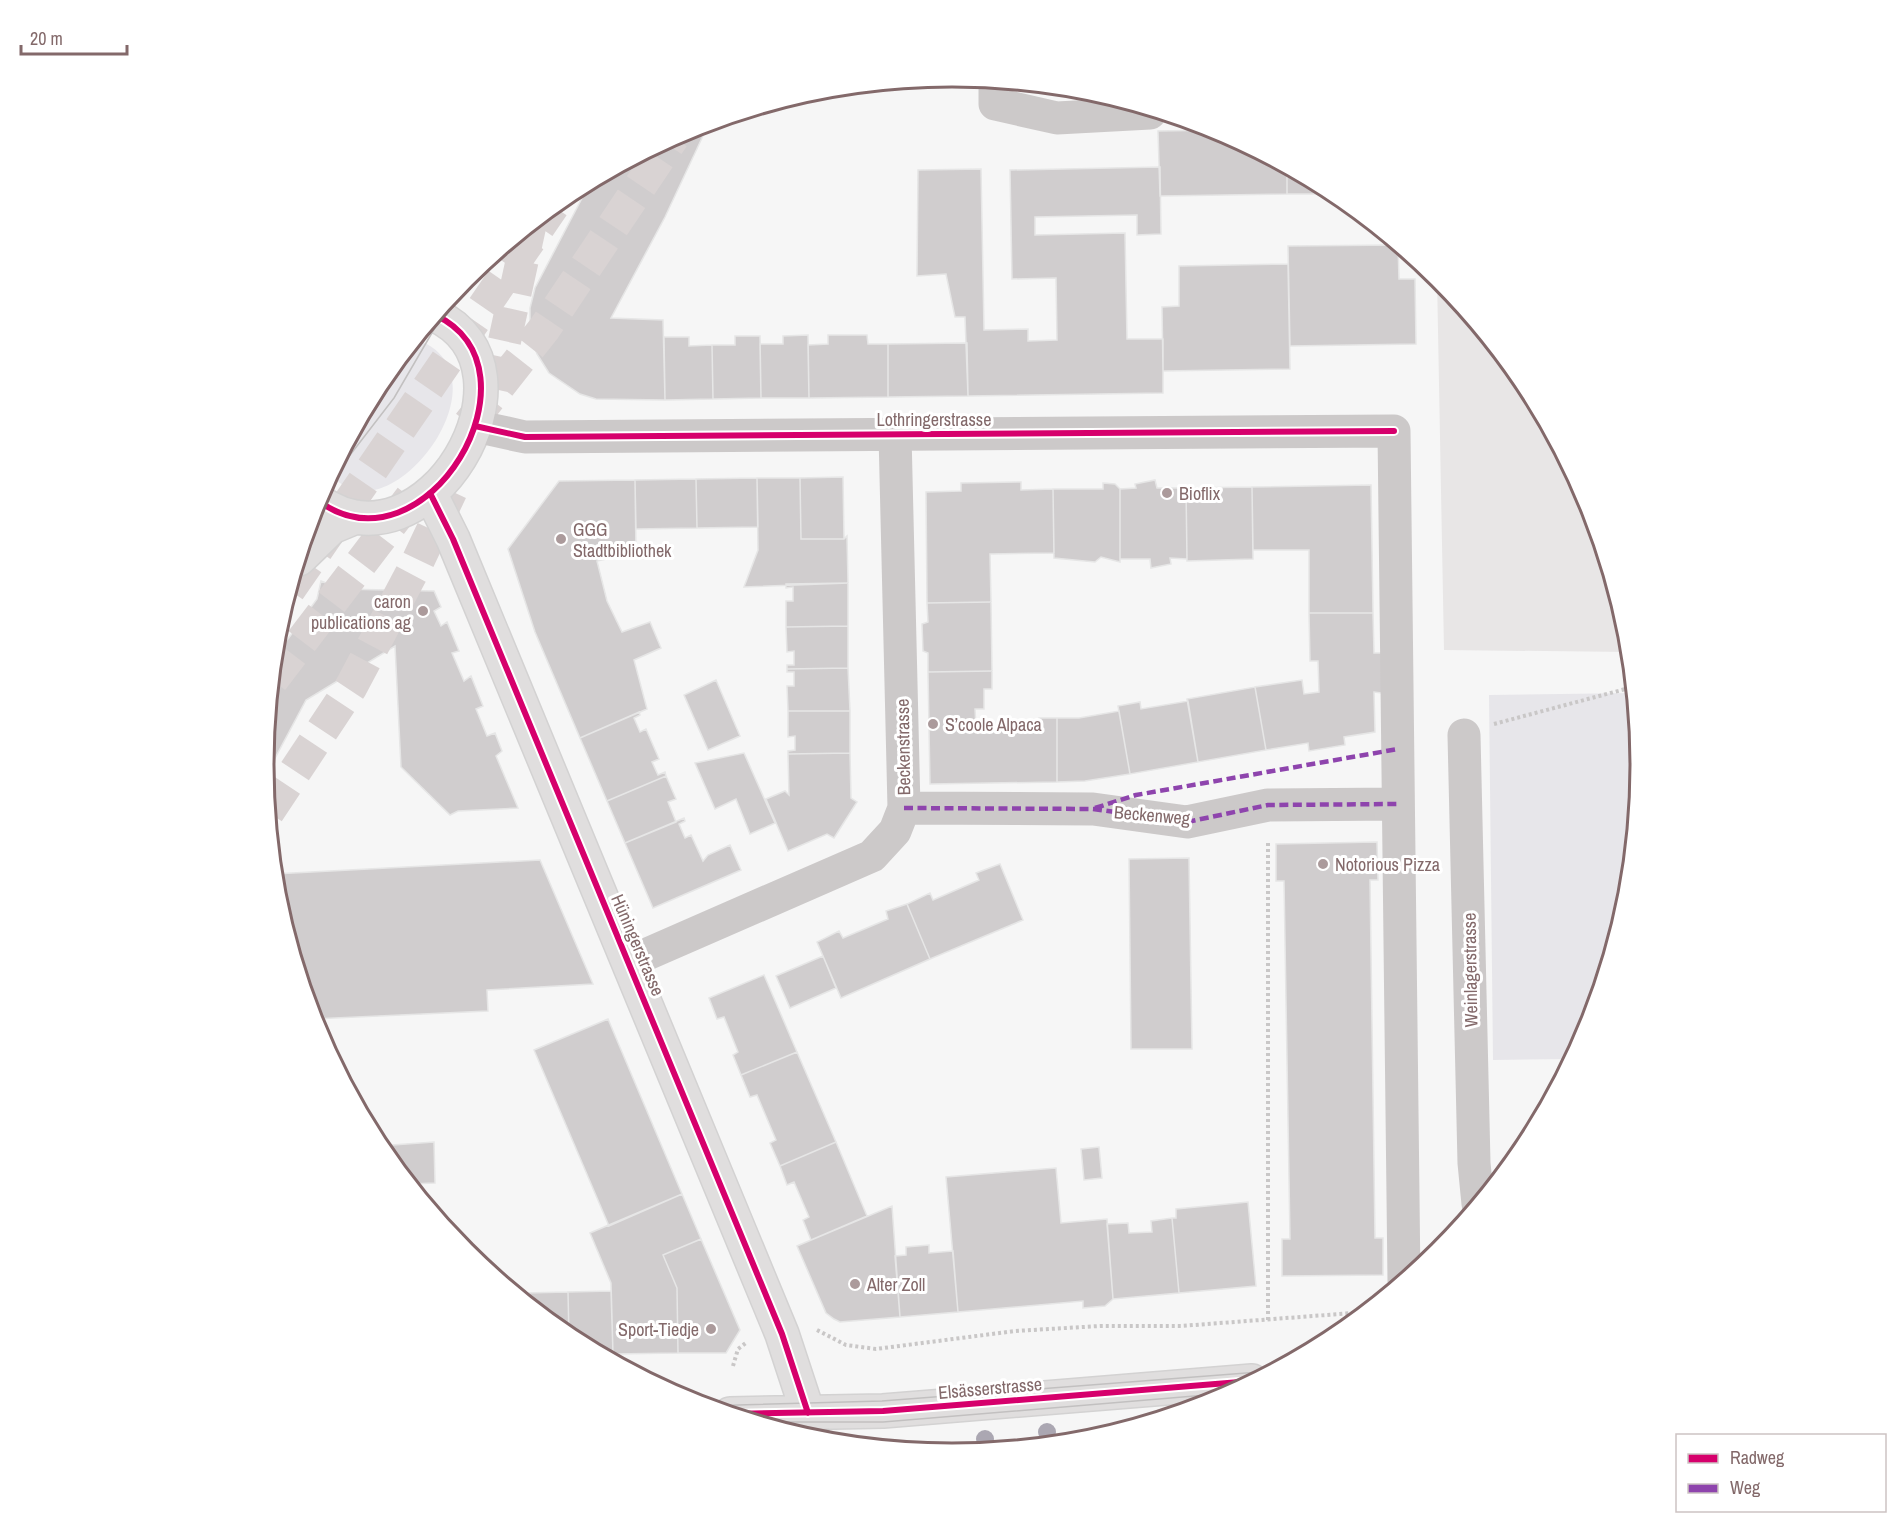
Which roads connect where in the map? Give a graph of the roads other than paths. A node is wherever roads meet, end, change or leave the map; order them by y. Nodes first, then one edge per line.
1 (995, 88) edge
2 (1139, 114) edge
3 (441, 319) edge
4 (475, 426) junction
5 (895, 434) junction
6 (430, 493) junction
7 (326, 506) edge
8 (356, 517) junction
9 (310, 548) edge
10 (1476, 730) road end
11 (1398, 804) junction
12 (904, 808) junction
13 (629, 962) junction
14 (1477, 1194) edge
15 (1404, 1270) edge
16 (1230, 1383) edge
17 (787, 1422) edge
18 (812, 1426) edge

1 - 2 street
3 - 4 main road
4 - 5 street, Lothringerstrasse
4 - 6 main road
5 - 11 street, Lothringerstrasse
5 - 12 street, Beckenstrasse
6 - 8 main road
6 - 13 main road, Hüningerstrasse
7 - 8 main road
8 - 9 main road
10 - 14 street, Weinlagerstrasse
11 - 12 street, Beckenweg
11 - 15 street
12 - 13 street, Beckenstrasse
13 - 18 main road, Hüningerstrasse
16 - 18 main road, Elsässerstrasse
17 - 18 main road, Elsässerstrasse

